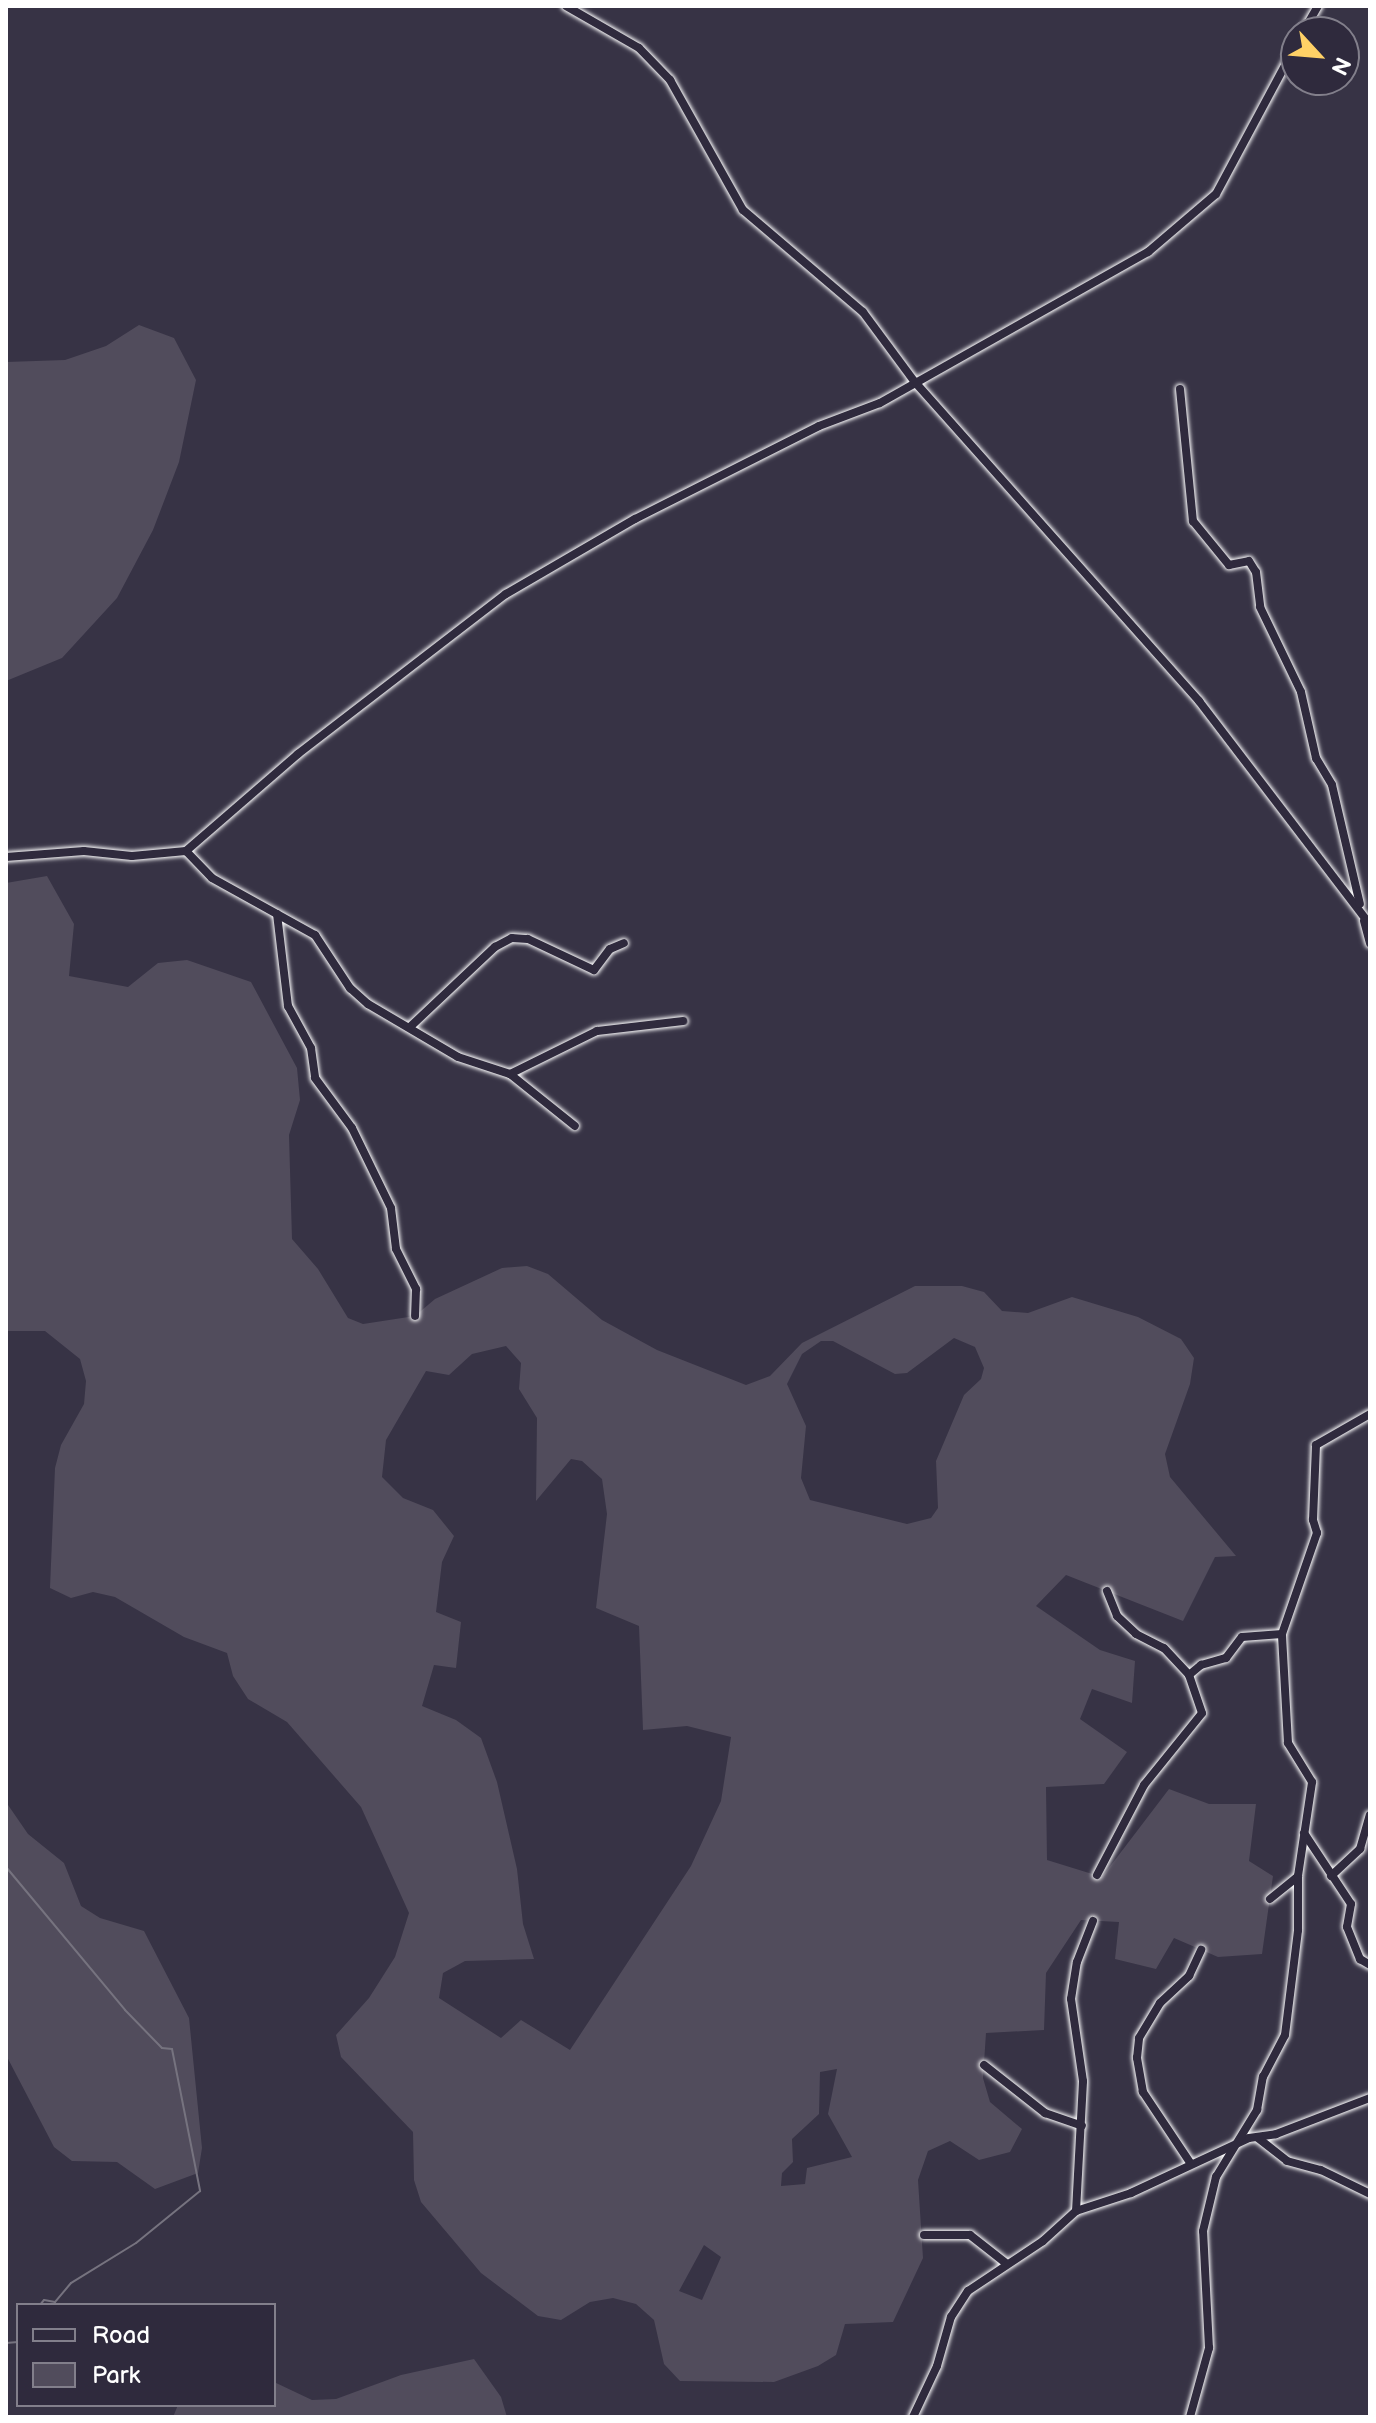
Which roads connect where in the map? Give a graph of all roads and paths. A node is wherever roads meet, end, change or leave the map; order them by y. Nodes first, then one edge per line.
1 (566, 6) edge
2 (1280, 75) edge
3 (914, 381) junction
4 (1180, 389) dead end
5 (186, 851) junction
6 (6, 857) edge
7 (1361, 909) junction
8 (277, 914) junction
9 (1370, 925) edge
10 (624, 943) dead end
11 (1370, 943) edge
12 (683, 1021) dead end
13 (410, 1027) junction
14 (510, 1074) junction
15 (575, 1126) dead end
16 (415, 1316) dead end
17 (1370, 1414) edge
18 (1107, 1591) dead end
19 (1282, 1634) junction
20 (1189, 1675) junction
21 (1370, 1815) edge
22 (1303, 1832) junction
23 (1097, 1875) dead end
24 (1298, 1876) junction
25 (1331, 1876) junction
26 (1270, 1899) dead end
27 (1093, 1921) dead end
28 (1201, 1950) dead end
29 (1370, 1965) edge
30 (984, 2065) dead end
31 (1370, 2098) edge
32 (1082, 2126) junction
33 (1257, 2138) junction
34 (1234, 2145) junction
35 (1191, 2164) junction
36 (1370, 2194) edge
37 (1076, 2211) junction
38 (924, 2235) dead end
39 (1007, 2264) junction
40 (913, 2417) edge
41 (1190, 2417) edge

1 - 3 street
2 - 3 street
3 - 5 street
3 - 7 street
4 - 7 street
5 - 6 street
5 - 8 street
7 - 9 street
7 - 11 street
8 - 13 street
8 - 16 street
10 - 13 street
12 - 14 street
13 - 14 street
14 - 15 street
17 - 19 street
18 - 20 street
19 - 20 street
19 - 22 street
20 - 23 street
21 - 25 street
22 - 24 street
22 - 25 street
24 - 26 street
24 - 34 street
25 - 29 street
27 - 32 street
28 - 35 street
30 - 32 street
31 - 33 street
32 - 37 street
33 - 34 street
33 - 36 street
34 - 35 street
34 - 41 street
35 - 37 street
37 - 39 street
38 - 39 street
39 - 40 street

